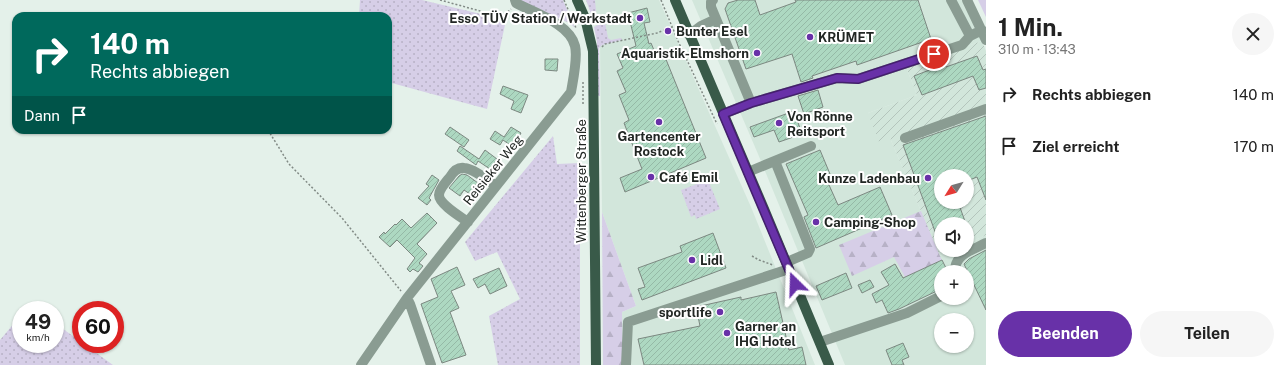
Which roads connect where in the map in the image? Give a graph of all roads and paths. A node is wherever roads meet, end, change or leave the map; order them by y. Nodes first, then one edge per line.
1 (440, 0) edge
2 (564, 0) edge
3 (577, 0) edge
4 (661, 0) edge
5 (675, 0) edge
6 (713, 0) edge
7 (951, 0) edge
8 (967, 0) edge
9 (515, 2) edge
10 (716, 19) junction
11 (672, 26) junction
12 (982, 30) junction
13 (577, 31) dead end
14 (689, 35) junction
15 (970, 36) junction
16 (986, 40) edge
17 (600, 49) dead end
18 (583, 83) dead end
19 (583, 98) junction
20 (594, 99) junction
21 (751, 103) junction
22 (986, 109) edge
23 (584, 113) dead end
24 (723, 114) junction
25 (717, 124) dead end
26 (270, 134) edge
27 (905, 138) dead end
28 (811, 146) dead end
29 (775, 161) junction
30 (748, 172) junction
31 (496, 186) junction
32 (468, 222) junction
33 (986, 243) edge
34 (752, 256) dead end
35 (956, 265) edge
36 (784, 268) junction
37 (407, 298) junction
38 (934, 300) edge
39 (820, 342) junction
40 (361, 365) edge
41 (431, 365) edge
42 (596, 365) edge
43 (626, 365) edge
44 (829, 365) edge

1 - 9 path
2 - 13 path
3 - 20 main road, Wittenberger Straße
4 - 11 path
5 - 14 main road
6 - 10 street
7 - 15 street
8 - 12 street
9 - 31 street, Reisieker Weg
10 - 14 street
10 - 21 street
11 - 17 path
11 - 25 path
12 - 15 street
12 - 16 street
14 - 24 main road
15 - 21 street
18 - 19 path
19 - 20 path
19 - 23 path
20 - 42 main road, Wittenberger Straße
21 - 24 street
22 - 27 street
24 - 30 main road
26 - 37 path
28 - 29 street
29 - 30 street
29 - 36 street
30 - 36 main road
31 - 32 street, Reisieker Weg
31 - 32 street
32 - 37 street, Reisieker Weg
33 - 35 street
34 - 36 path
36 - 39 main road
36 - 43 street
37 - 40 street, Reisieker Weg
37 - 41 street
38 - 39 street
39 - 44 main road

